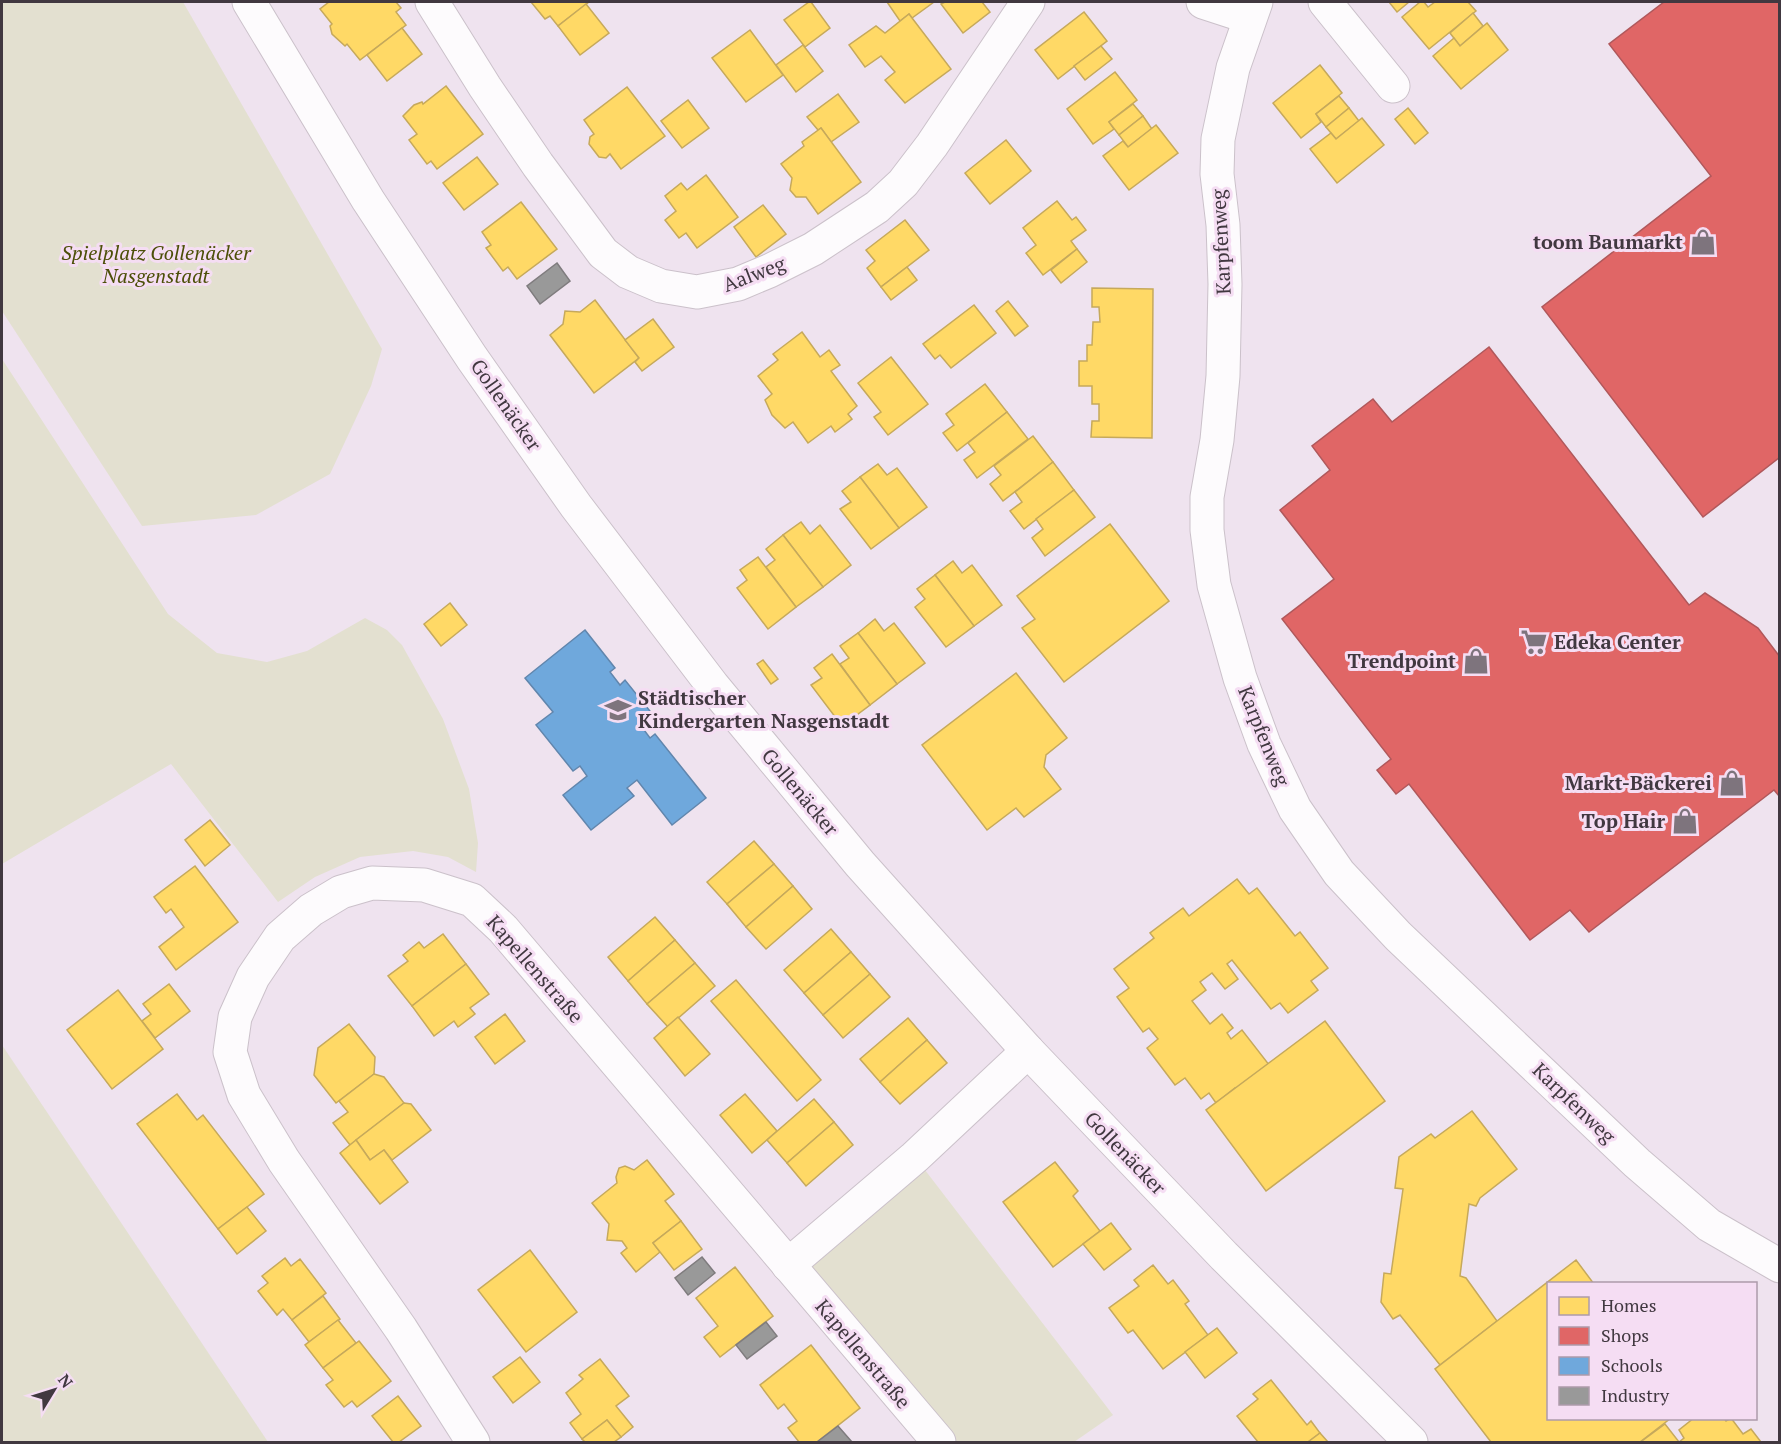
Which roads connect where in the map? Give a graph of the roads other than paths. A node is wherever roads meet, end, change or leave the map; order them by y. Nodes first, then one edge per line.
1 (249, 2) edge
2 (432, 2) edge
3 (1028, 2) edge
4 (1203, 2) edge
5 (1325, 2) edge
6 (1252, 9) edge
7 (1393, 86) dead end
8 (1028, 1051) junction
9 (788, 1265) junction
10 (1779, 1266) edge
11 (473, 1443) edge
12 (939, 1443) edge
13 (1411, 1443) edge

1 - 8 street, Gollenäcker
2 - 3 street, Aalweg
4 - 6 street
5 - 7 street
6 - 10 street, Karpfenweg
8 - 9 street
8 - 13 street, Gollenäcker
9 - 11 street, Kapellenstraße
9 - 12 street, Kapellenstraße

